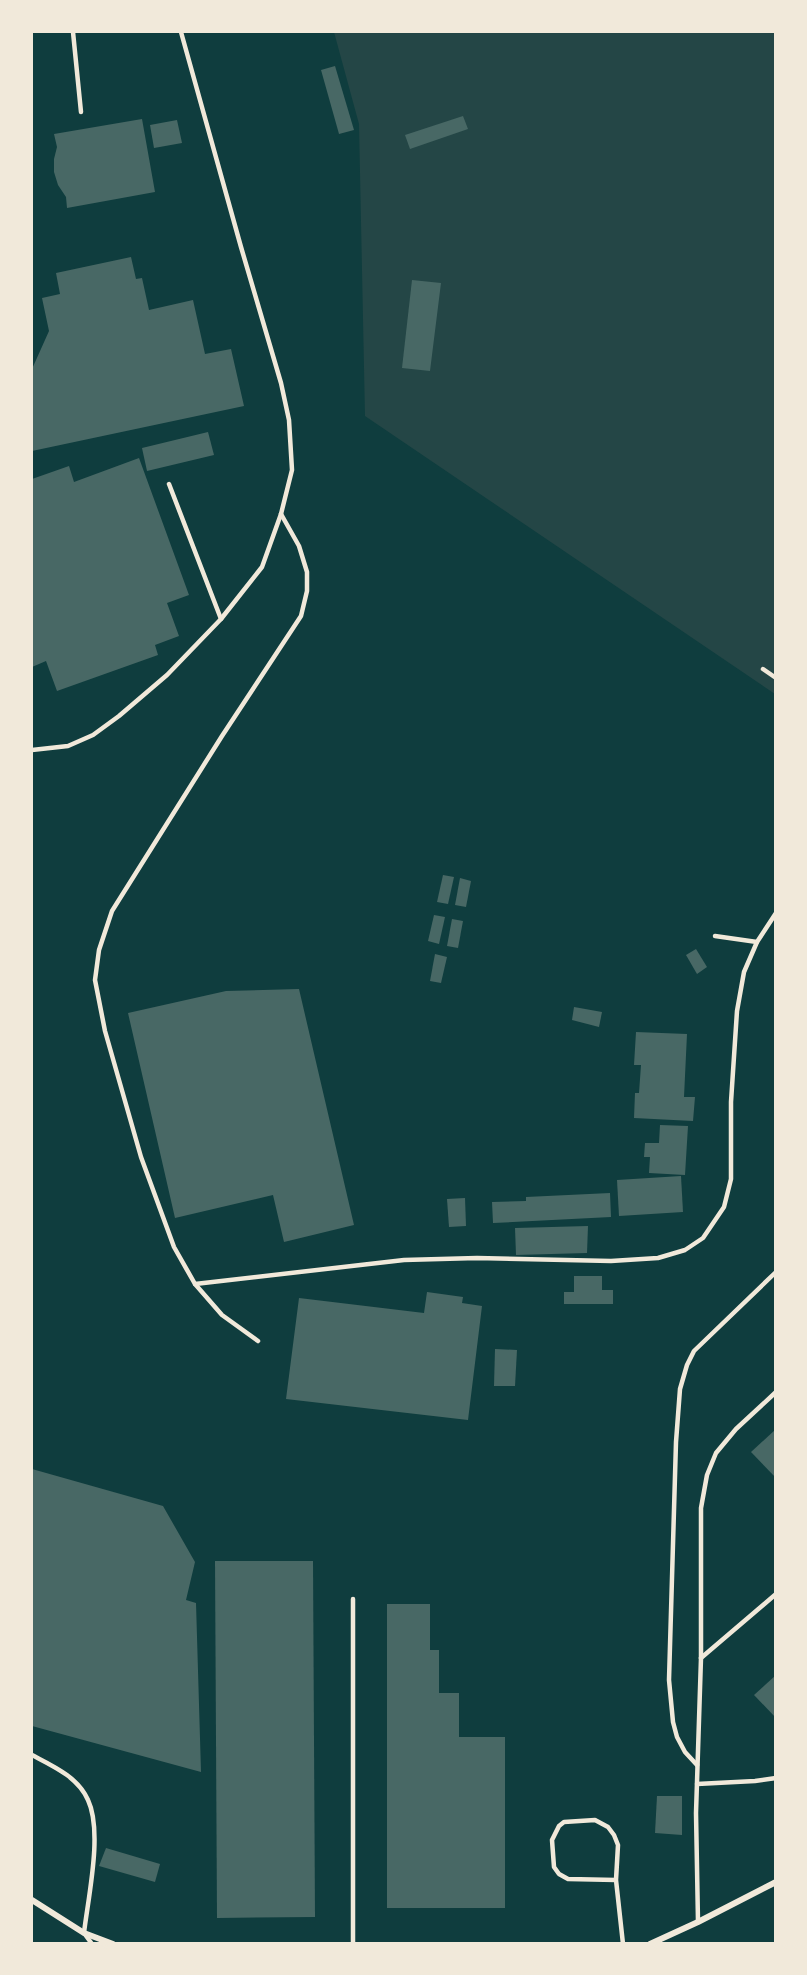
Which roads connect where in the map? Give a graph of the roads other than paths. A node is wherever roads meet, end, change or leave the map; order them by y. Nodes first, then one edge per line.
1 (73, 32) edge
2 (181, 32) edge
3 (81, 112) dead end
4 (169, 484) dead end
5 (281, 514) junction
6 (221, 619) junction
7 (763, 669) dead end
8 (776, 678) edge
9 (32, 750) edge
10 (776, 912) edge
11 (716, 936) dead end
12 (757, 942) junction
13 (776, 1272) edge
14 (195, 1284) junction
15 (258, 1341) dead end
16 (776, 1392) edge
17 (776, 1594) edge
18 (353, 1599) dead end
19 (701, 1658) junction
20 (32, 1755) edge
21 (697, 1765) junction
22 (776, 1778) edge
23 (697, 1784) junction
24 (616, 1880) junction
25 (776, 1882) edge
26 (32, 1900) edge
27 (698, 1922) junction
28 (84, 1933) junction
29 (92, 1944) edge
30 (113, 1944) edge
31 (353, 1944) edge
32 (623, 1944) edge
33 (650, 1944) edge

1 - 3 lane
2 - 5 lane
4 - 6 lane
5 - 6 lane
5 - 14 lane
6 - 9 lane
7 - 8 lane
10 - 12 lane
11 - 12 lane
12 - 14 lane
13 - 21 lane
14 - 15 lane
16 - 19 lane
17 - 19 lane
18 - 31 lane
19 - 21 lane
20 - 28 lane
21 - 23 lane
22 - 23 lane
23 - 27 lane
24 - 24 lane
24 - 32 lane
25 - 27 street
26 - 28 street
27 - 33 street
28 - 29 lane
28 - 30 street

